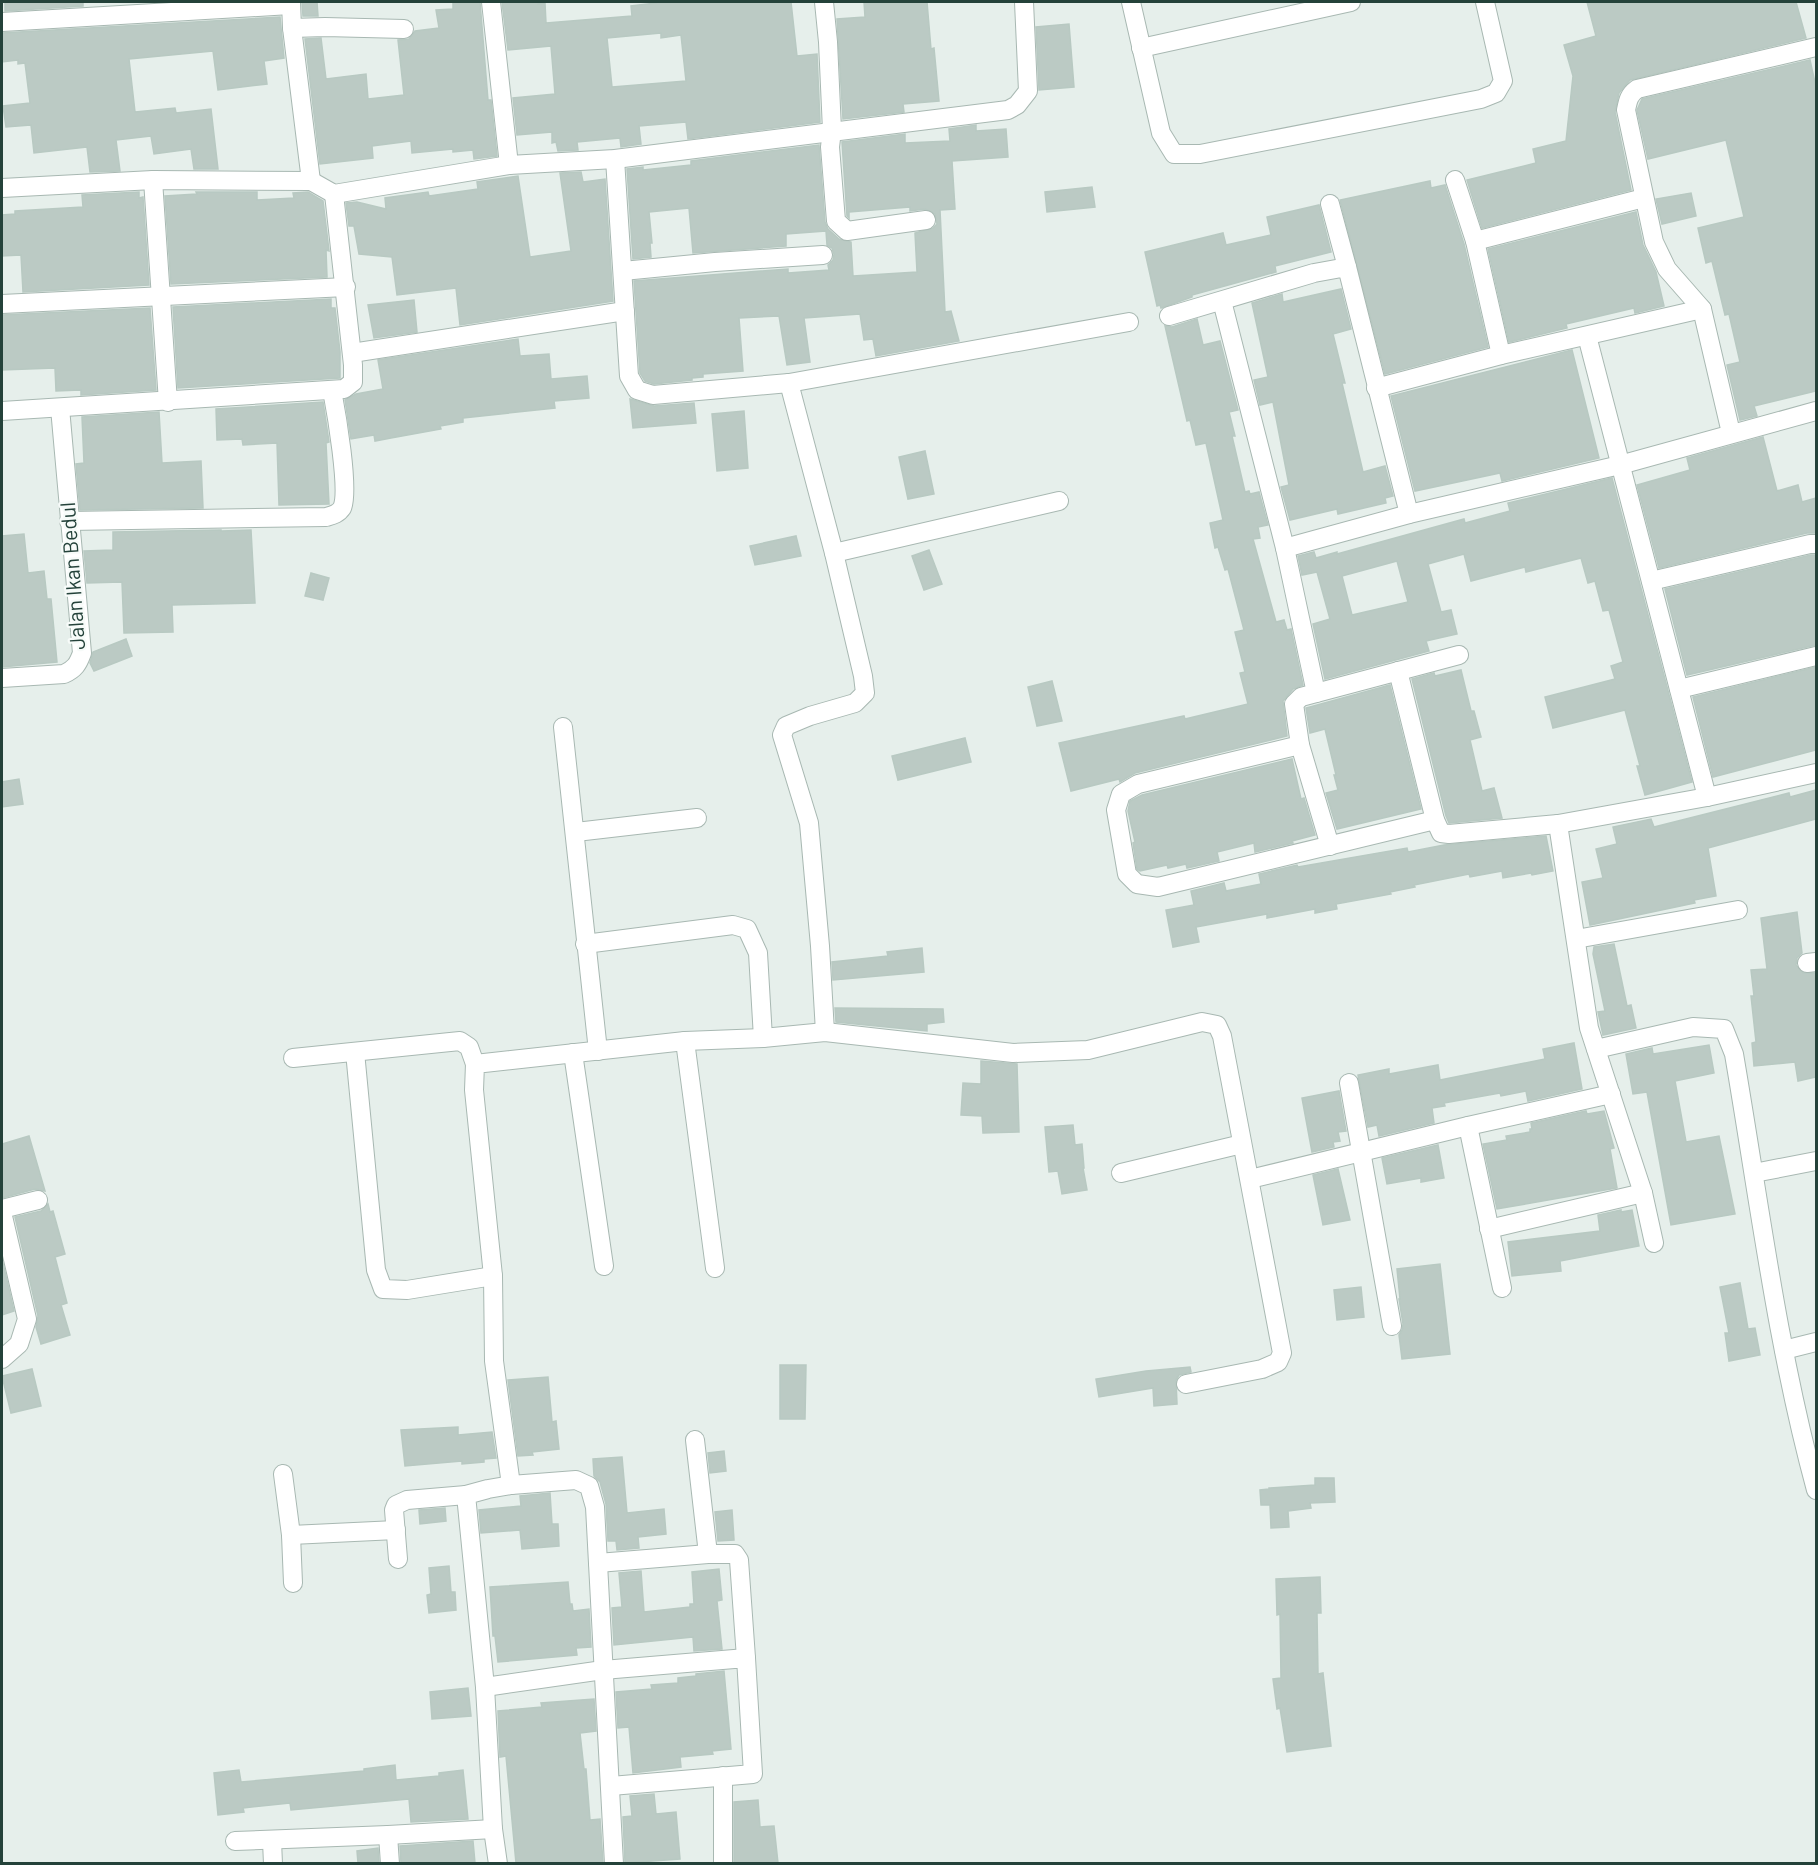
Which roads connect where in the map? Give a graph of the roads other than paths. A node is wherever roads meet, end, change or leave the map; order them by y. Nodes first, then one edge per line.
1 (491, 2) edge
2 (824, 2) edge
3 (1024, 2) edge
4 (1131, 2) edge
5 (1351, 2) edge
6 (1485, 2) edge
7 (290, 3) edge
8 (184, 6) edge
9 (2, 22) edge
10 (292, 28) junction
11 (404, 29) dead end
12 (1816, 47) edge
13 (1141, 48) junction
14 (832, 130) junction
15 (615, 159) junction
16 (509, 165) junction
17 (153, 180) junction
18 (1455, 180) dead end
19 (310, 181) junction
20 (2, 188) edge
21 (334, 194) junction
22 (1644, 198) junction
23 (1330, 204) dead end
24 (926, 220) dead end
25 (1475, 241) junction
26 (823, 255) dead end
27 (1347, 267) junction
28 (623, 271) junction
29 (346, 287) junction
30 (161, 298) junction
31 (1222, 301) junction
32 (2, 304) edge
33 (1702, 309) junction
34 (625, 311) junction
35 (1169, 316) dead end
36 (1129, 322) dead end
37 (1587, 336) junction
38 (352, 353) junction
39 (1501, 356) junction
40 (789, 383) junction
41 (1376, 388) junction
42 (333, 390) junction
43 (168, 402) junction
44 (60, 408) junction
45 (2, 411) edge
46 (1816, 411) edge
47 (1731, 433) junction
48 (1620, 465) junction
49 (1059, 501) dead end
50 (1409, 514) junction
51 (69, 520) junction
52 (1816, 544) edge
53 (1285, 548) junction
54 (834, 553) junction
55 (1651, 581) junction
56 (1459, 654) dead end
57 (1816, 656) edge
58 (1398, 671) junction
59 (2, 678) edge
60 (1679, 689) junction
61 (1316, 693) junction
62 (563, 727) dead end
63 (1300, 745) junction
64 (1816, 773) edge
65 (1707, 797) junction
66 (697, 818) dead end
67 (1435, 820) junction
68 (1558, 824) junction
69 (576, 832) junction
70 (1330, 846) junction
71 (1738, 910) dead end
72 (1576, 939) junction
73 (585, 945) junction
74 (825, 1032) junction
75 (764, 1038) junction
76 (685, 1041) junction
77 (1596, 1049) junction
78 (598, 1051) junction
79 (355, 1052) junction
80 (573, 1053) junction
81 (293, 1058) dead end
82 (475, 1064) junction
83 (1349, 1083) dead end
84 (1611, 1094) junction
85 (1468, 1126) junction
86 (1242, 1144) junction
87 (1363, 1153) junction
88 (1816, 1161) edge
89 (1120, 1173) dead end
90 (1754, 1173) junction
91 (1250, 1179) junction
92 (1643, 1193) junction
93 (38, 1200) dead end
94 (2, 1211) edge
95 (1489, 1228) junction
96 (1654, 1243) dead end
97 (604, 1266) dead end
98 (715, 1268) dead end
99 (493, 1276) junction
100 (1502, 1288) dead end
101 (1392, 1326) dead end
102 (1816, 1342) edge
103 (1784, 1350) junction
104 (2, 1359) edge
105 (1186, 1384) dead end
106 (695, 1440) dead end
107 (283, 1474) dead end
108 (511, 1485) junction
109 (1816, 1490) edge
110 (466, 1495) junction
111 (396, 1530) junction
112 (291, 1535) junction
113 (708, 1554) junction
114 (398, 1559) dead end
115 (597, 1563) junction
116 (292, 1583) dead end
117 (746, 1658) junction
118 (603, 1670) junction
119 (485, 1686) junction
120 (723, 1776) junction
121 (611, 1786) junction
122 (493, 1829) junction
123 (388, 1835) junction
124 (272, 1840) junction
125 (235, 1841) dead end
126 (273, 1863) edge
127 (390, 1863) edge
128 (498, 1863) edge
129 (614, 1863) edge
130 (723, 1863) edge

1 - 16 street
2 - 14 street
3 - 14 street
4 - 13 street
5 - 13 street
6 - 13 street
7 - 8 street
7 - 10 street
8 - 9 street
10 - 11 street
10 - 19 street
12 - 22 street
14 - 15 street
14 - 24 street
15 - 16 street
15 - 28 street
16 - 21 street
17 - 19 street
17 - 20 street
17 - 30 street
18 - 25 street
19 - 21 street
21 - 29 street
22 - 25 street
22 - 33 street
23 - 27 street
25 - 39 street
26 - 28 street
27 - 31 street
27 - 41 street
28 - 34 street
29 - 30 street
29 - 38 street
30 - 32 street
30 - 43 street
31 - 35 street
31 - 53 street
33 - 37 street
33 - 47 street
34 - 38 street
34 - 40 street
36 - 40 street
37 - 39 street
37 - 48 street
38 - 42 street
39 - 41 street
40 - 54 street
41 - 50 street
42 - 43 street
42 - 51 street
43 - 44 street
44 - 45 street
44 - 51 street, Jalan Ikan Bedul
46 - 47 street
47 - 48 street
48 - 50 street
48 - 55 street
49 - 54 street
50 - 53 street
51 - 59 street, Jalan Ikan Bedul
52 - 55 street
53 - 61 street
54 - 74 street
55 - 60 street
56 - 58 street
57 - 60 street
58 - 61 street
58 - 67 street
60 - 65 street
61 - 63 street
62 - 69 street
63 - 70 street
63 - 70 street
64 - 65 street
65 - 68 street
66 - 69 street
67 - 68 street
67 - 70 street
68 - 72 street
69 - 73 street
71 - 72 street
72 - 77 street
73 - 75 street
73 - 78 street
74 - 75 street
74 - 86 street
75 - 76 street
76 - 78 street
76 - 98 street
77 - 84 street
77 - 90 street
78 - 80 street
79 - 81 street
79 - 82 street
79 - 99 street
80 - 82 street
80 - 97 street
82 - 99 street
83 - 87 street
84 - 85 street
84 - 92 street
85 - 87 street
85 - 95 street
86 - 89 street
86 - 91 street
87 - 91 street
87 - 101 street
88 - 90 street
90 - 103 street
91 - 105 street
92 - 95 street
92 - 96 street
93 - 94 street
94 - 104 street
95 - 100 street
99 - 108 street
102 - 103 street
103 - 109 street
106 - 113 street
107 - 112 street
108 - 110 street
108 - 115 street
110 - 111 street
110 - 119 street
111 - 112 street
111 - 114 street
112 - 116 street
113 - 115 street
113 - 117 street
115 - 118 street
117 - 118 street
117 - 120 street
118 - 119 street
118 - 121 street
119 - 122 street
120 - 121 street
120 - 130 street
121 - 129 street
122 - 123 street
122 - 128 street
123 - 124 street
123 - 127 street
124 - 125 street
124 - 126 street

